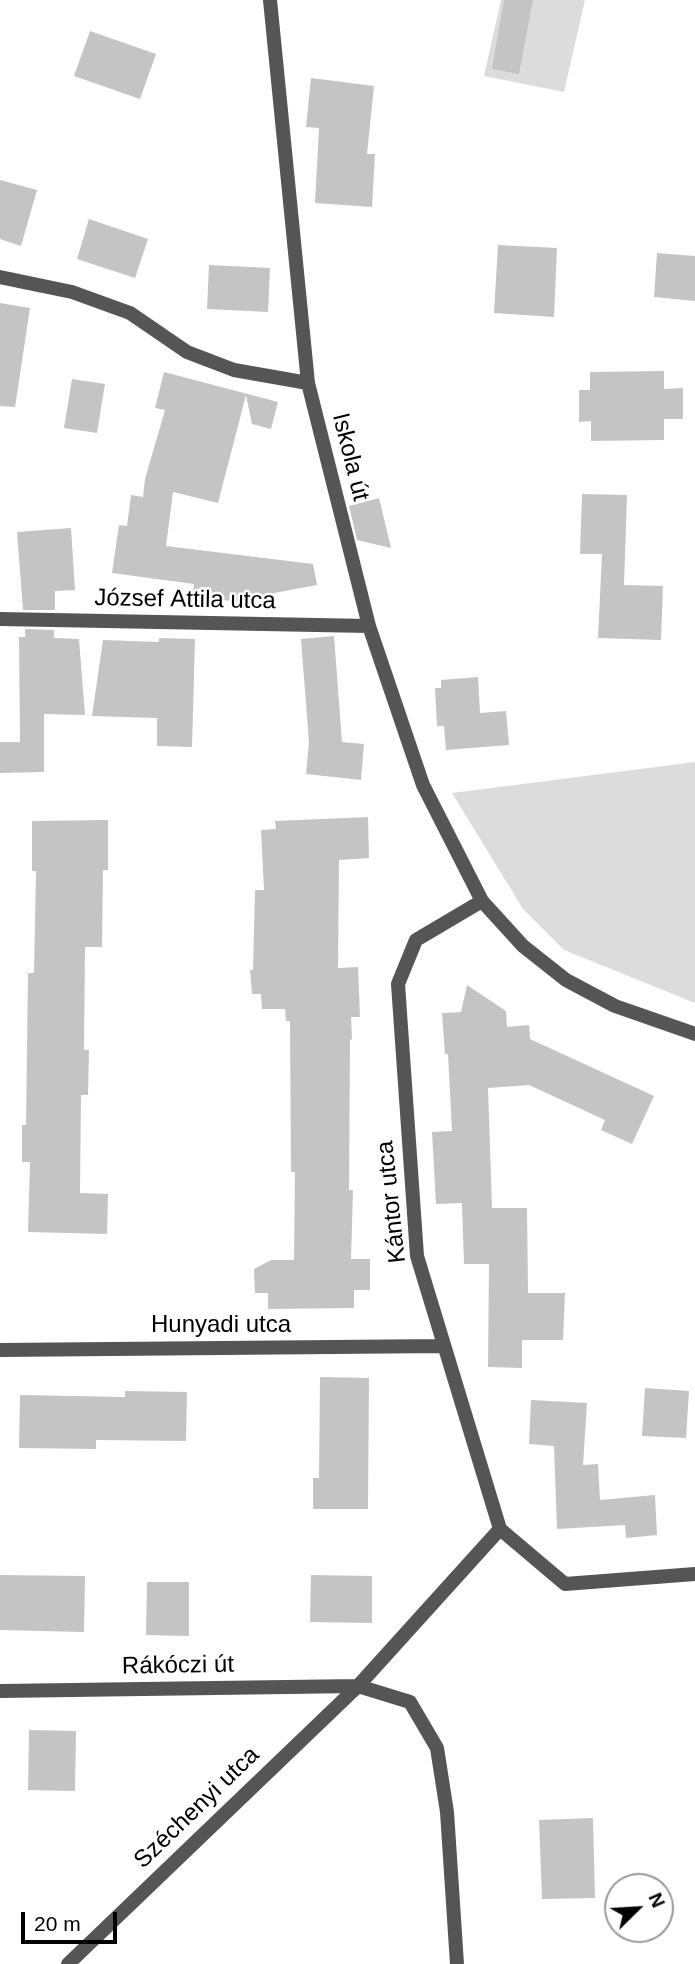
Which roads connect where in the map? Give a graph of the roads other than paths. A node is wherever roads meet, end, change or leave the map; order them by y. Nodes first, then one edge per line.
1 (270, 0) edge
2 (0, 277) edge
3 (308, 383) junction
4 (0, 619) edge
5 (369, 626) junction
6 (482, 901) junction
7 (695, 1034) edge
8 (443, 1346) junction
9 (0, 1350) edge
10 (500, 1529) junction
11 (695, 1574) edge
12 (358, 1686) junction
13 (0, 1691) edge
14 (68, 1964) edge
15 (457, 1964) edge

1 - 3 street, Iskola út
2 - 3 street
3 - 5 street, Iskola út
4 - 5 street, József Attila utca
5 - 6 street, Iskola út
6 - 7 street, Iskola út
6 - 8 street, Kántor utca
8 - 9 street, Hunyadi utca
8 - 10 street, Kántor utca
10 - 11 street
10 - 12 street, Széchenyi utca
12 - 13 street, Rákóczi út
12 - 14 street, Széchenyi utca
12 - 15 street, Rákóczi út

